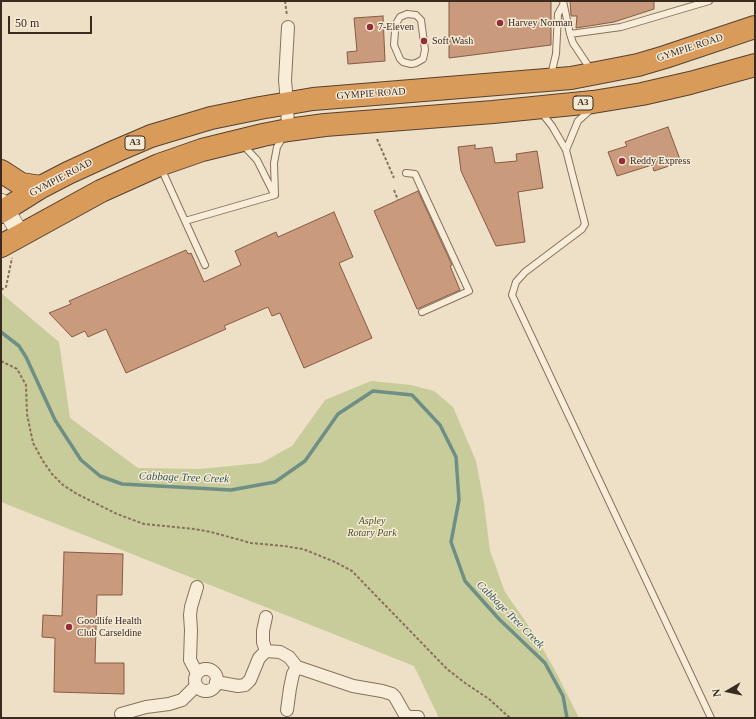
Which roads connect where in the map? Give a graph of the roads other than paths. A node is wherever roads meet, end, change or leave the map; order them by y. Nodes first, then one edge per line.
1 (709, 1) edge
2 (563, 3) edge
3 (288, 27) road end
4 (753, 28) edge
5 (570, 34) junction
6 (394, 45) joint
7 (752, 67) edge
8 (594, 74) junction
9 (549, 80) junction
10 (593, 102) junction
11 (287, 103) junction
12 (537, 108) junction
13 (288, 130) junction
14 (240, 141) junction
15 (566, 150) junction
16 (159, 165) junction
17 (1, 171) edge
18 (406, 173) dead end
19 (41, 187) junction
20 (275, 196) junction
21 (2, 207) edge
22 (185, 221) junction
23 (9, 242) edge
24 (205, 265) dead end
25 (422, 312) dead end
26 (197, 587) dead end
27 (266, 617) dead end
28 (266, 651) junction
29 (298, 667) junction
30 (197, 673) junction
31 (216, 682) junction
32 (196, 686) junction
33 (288, 710) dead end
34 (120, 714) dead end
35 (418, 717) dead end
36 (711, 718) edge

1 - 5 lane
2 - 5 lane
2 - 9 lane
3 - 11 street
4 - 8 highway, GYMPIE ROAD / A3
5 - 8 lane
6 - 6 lane
7 - 10 highway, A3
8 - 9 highway, GYMPIE ROAD / A3
9 - 11 highway, GYMPIE ROAD / A3
10 - 12 highway, A3
10 - 15 lane
11 - 13 street
11 - 19 highway, GYMPIE ROAD / A3
12 - 13 highway, A3
12 - 15 lane
13 - 14 highway, A3
13 - 20 lane
14 - 16 highway, A3
14 - 20 lane
15 - 36 lane
16 - 22 lane
16 - 23 highway, A3
17 - 19 highway
18 - 25 lane
19 - 21 highway, GYMPIE ROAD / A3
20 - 22 lane
21 - 23 main road
22 - 24 lane
26 - 30 street
27 - 28 street
28 - 29 street
28 - 31 street
29 - 33 street
29 - 35 street
30 - 31 street
30 - 32 street
31 - 32 street
32 - 34 street

